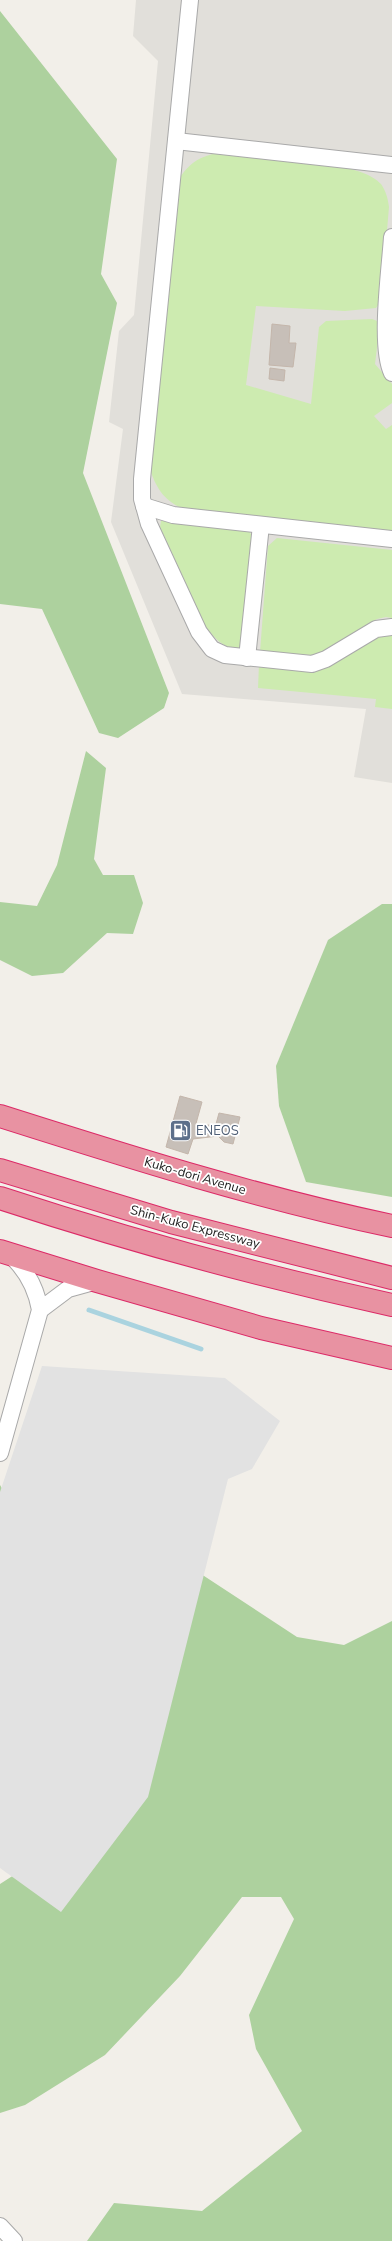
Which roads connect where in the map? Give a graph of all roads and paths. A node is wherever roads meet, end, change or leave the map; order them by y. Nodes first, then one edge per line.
1 (190, 0) edge
2 (176, 141) junction
3 (392, 165) edge
4 (392, 237) edge
5 (392, 373) edge
6 (144, 506) junction
7 (261, 525) junction
8 (392, 539) edge
9 (392, 627) edge
10 (247, 658) junction
11 (0, 1116) edge
12 (0, 1170) edge
13 (0, 1198) edge
14 (392, 1226) edge
15 (4, 1252) edge
16 (392, 1278) edge
17 (97, 1282) junction
18 (392, 1306) edge
19 (40, 1310) junction
20 (392, 1358) edge
21 (0, 1453) edge
22 (0, 2226) edge
23 (14, 2241) edge

1 - 2 street
2 - 3 street
2 - 6 street
4 - 5 street
6 - 7 street
6 - 10 street
7 - 8 street
7 - 10 street
9 - 10 street
11 - 14 highway, Kuko-dori Avenue
12 - 16 highway, Shin-Kuko Expressway
13 - 18 highway, Shin-Kuko Expressway
15 - 17 highway
15 - 19 street
17 - 19 street
17 - 20 highway
19 - 21 street
22 - 23 street

